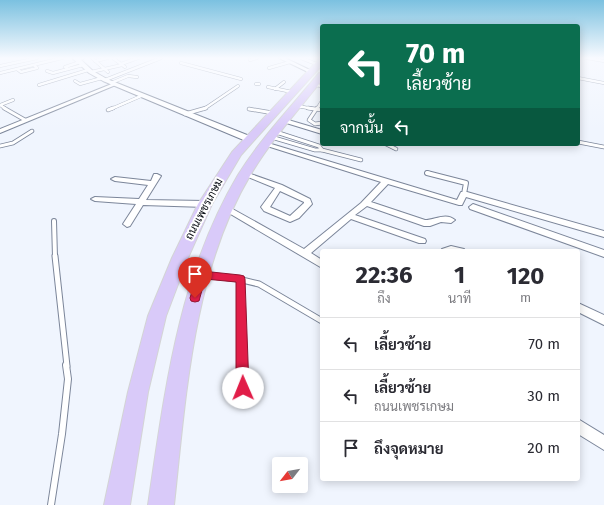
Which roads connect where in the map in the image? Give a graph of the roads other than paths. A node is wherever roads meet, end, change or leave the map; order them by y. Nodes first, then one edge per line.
1 (46, 82) edge
2 (76, 82) edge
3 (94, 82) edge
4 (103, 82) edge
5 (113, 82) edge
6 (284, 82) dead end
7 (313, 82) edge
8 (39, 85) dead end
9 (238, 86) dead end
10 (268, 87) dead end
11 (275, 89) junction
12 (141, 96) junction
13 (13, 100) dead end
14 (299, 102) junction
15 (320, 103) edge
16 (316, 108) junction
17 (249, 109) dead end
18 (320, 109) edge
19 (108, 110) dead end
20 (185, 114) junction
21 (25, 120) junction
22 (320, 123) edge
23 (274, 130) junction
24 (0, 131) edge
25 (32, 131) dead end
26 (320, 132) edge
27 (294, 138) junction
28 (249, 139) junction
29 (290, 142) junction
30 (580, 142) edge
31 (0, 146) edge
32 (390, 146) edge
33 (604, 147) edge
34 (396, 149) dead end
35 (322, 150) junction
36 (362, 160) dead end
37 (427, 173) dead end
38 (245, 174) junction
39 (115, 179) dead end
40 (386, 182) junction
41 (279, 187) junction
42 (464, 194) junction
43 (95, 200) dead end
44 (141, 202) junction
45 (459, 203) junction
46 (205, 204) junction
47 (364, 204) junction
48 (226, 209) junction
49 (350, 216) junction
50 (451, 220) dead end
51 (54, 221) dead end
52 (126, 224) dead end
53 (604, 234) edge
54 (422, 241) dead end
55 (304, 254) junction
56 (604, 254) edge
57 (320, 263) edge
58 (202, 274) junction
59 (240, 279) junction
60 (580, 308) edge
61 (320, 320) edge
62 (604, 320) edge
63 (243, 388) dead end
64 (580, 427) edge
65 (604, 443) edge
66 (51, 505) edge
67 (118, 505) edge
68 (161, 505) edge

1 - 8 lane
2 - 3 lane
4 - 21 street
5 - 12 main road
6 - 11 lane
7 - 14 main road, ถนนเพชรเกษม
9 - 20 lane
10 - 11 lane
11 - 14 lane
12 - 19 lane
12 - 20 main road
13 - 21 lane
14 - 16 lane
14 - 23 main road, ถนนเพชรเกษม
15 - 16 lane
16 - 18 lane
16 - 22 lane
17 - 23 lane
20 - 28 main road
21 - 24 street
23 - 26 street
23 - 27 lane
23 - 28 main road, ถนนเพชรเกษม
23 - 29 lane
23 - 38 main road, ถนนเพชรเกษม
23 - 40 street
25 - 31 lane
27 - 29 lane
27 - 35 lane
28 - 46 main road, ถนนเพชรเกษม
29 - 35 lane
30 - 33 lane
32 - 34 lane
35 - 36 lane
37 - 42 lane
38 - 41 street
38 - 48 main road, ถนนเพชรเกษม
39 - 44 street
40 - 45 street
40 - 47 street
41 - 41 street
42 - 45 street
42 - 53 street
43 - 44 street
44 - 46 street
44 - 52 street
45 - 56 street
46 - 67 main road, ถนนเพชรเกษม
47 - 49 street
47 - 50 street
48 - 55 street
48 - 58 main road, ถนนเพชรเกษม
49 - 54 street
49 - 55 street
51 - 66 lane
55 - 57 street
58 - 59 lane
58 - 68 main road, ถนนเพชรเกษม
59 - 61 lane
59 - 63 lane
60 - 62 street
64 - 65 street

